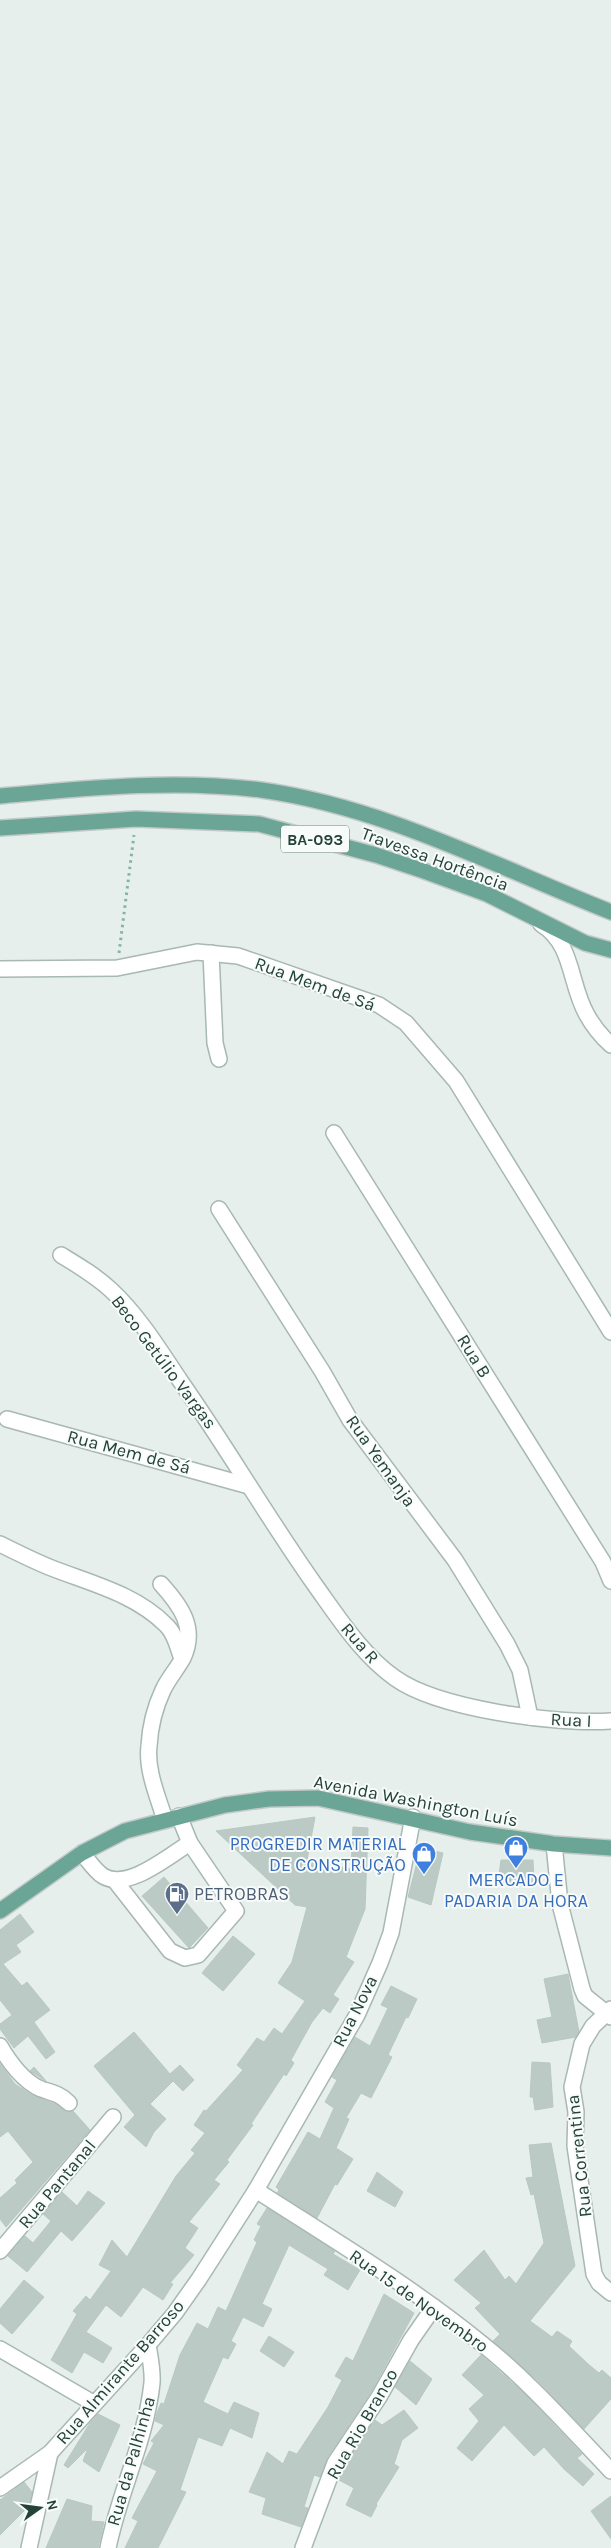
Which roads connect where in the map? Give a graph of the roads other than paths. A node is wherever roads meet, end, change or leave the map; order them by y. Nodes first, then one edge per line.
1 (0, 796) edge
2 (0, 828) edge
3 (487, 894) junction
4 (611, 912) edge
5 (611, 950) edge
6 (211, 953) junction
7 (0, 969) edge
8 (611, 1045) edge
9 (219, 1059) dead end
10 (334, 1133) dead end
11 (219, 1209) dead end
12 (61, 1255) dead end
13 (611, 1332) edge
14 (7, 1419) dead end
15 (249, 1486) junction
16 (0, 1544) edge
17 (611, 1581) edge
18 (161, 1584) dead end
19 (182, 1659) junction
20 (530, 1717) junction
21 (611, 1722) edge
22 (413, 1817) junction
23 (172, 1818) junction
24 (190, 1843) junction
25 (554, 1844) junction
26 (611, 1848) edge
27 (82, 1853) junction
28 (116, 1882) junction
29 (0, 1911) edge
30 (609, 2013) edge
31 (0, 2046) edge
32 (69, 2103) dead end
33 (113, 2117) dead end
34 (256, 2190) junction
35 (0, 2251) edge
36 (605, 2288) edge
37 (434, 2307) junction
38 (148, 2345) junction
39 (0, 2349) edge
40 (93, 2403) junction
41 (50, 2452) junction
42 (611, 2471) edge
43 (0, 2488) edge
44 (29, 2548) edge
45 (108, 2548) edge
46 (302, 2548) edge

1 - 4 main road, Travessa Hortência / BA-093
2 - 3 main road, Travessa Hortência / BA-093
3 - 5 main road, Travessa Hortência / BA-093
3 - 8 street
6 - 7 street, Rua Mem de Sá
6 - 9 street
6 - 13 street, Rua Mem de Sá
10 - 17 street, Rua B
11 - 20 street, Rua Yemanja
12 - 15 street, Beco Getúlio Vargas
14 - 15 street, Rua Mem de Sá
15 - 20 street, Rua R
16 - 19 street
18 - 19 street
19 - 23 street
20 - 21 street, Rua I
22 - 23 main road, Avenida Washington Luís
22 - 25 main road, Avenida Washington Luís
22 - 34 street, Rua Nova
23 - 24 street
23 - 27 main road, Avenida Washington Luís
24 - 28 street
24 - 28 street
25 - 26 main road, Avenida Washington Luís
25 - 30 street
27 - 28 street
27 - 29 main road, Avenida Washington Luís
30 - 36 street, Rua Correntina
31 - 32 street
33 - 35 street, Rua Pantanal
34 - 37 street, Rua 15 de Novembro
34 - 38 street, Rua Almirante Barroso
37 - 42 street, Rua 15 de Novembro
37 - 46 street, Rua Rio Branco
38 - 40 street, Rua Almirante Barroso
38 - 45 street, Rua da Palhinha
39 - 40 street
40 - 41 street, Rua Almirante Barroso
41 - 43 street, Rua Almirante Barroso
41 - 44 street

